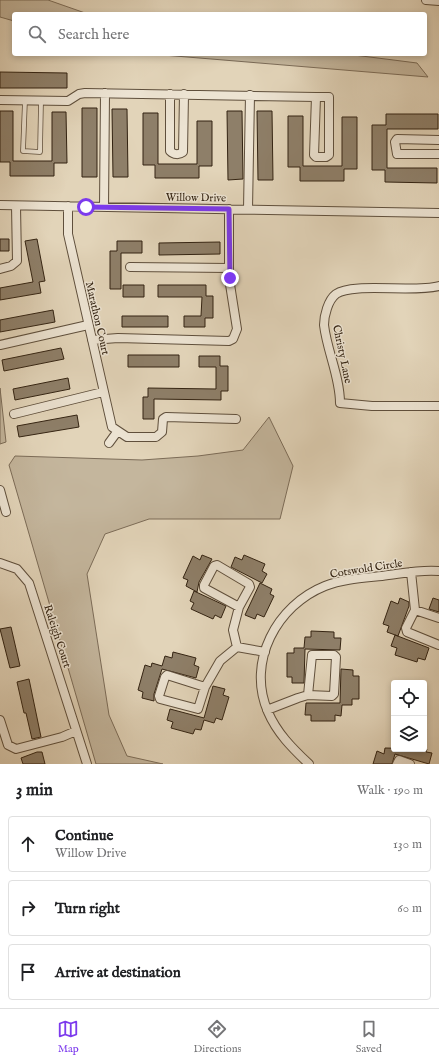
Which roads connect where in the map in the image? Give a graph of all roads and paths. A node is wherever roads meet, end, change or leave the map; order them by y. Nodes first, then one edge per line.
1 (426, 0) edge
2 (439, 2) edge
3 (105, 93) junction
4 (170, 94) junction
5 (184, 94) junction
6 (250, 95) junction
7 (316, 97) junction
8 (0, 100) edge
9 (25, 100) junction
10 (42, 100) junction
11 (439, 140) edge
12 (439, 154) edge
13 (0, 205) edge
14 (16, 206) junction
15 (68, 206) junction
16 (104, 207) junction
17 (229, 209) junction
18 (248, 209) junction
19 (439, 213) edge
20 (130, 267) dead end
21 (229, 268) junction
22 (0, 269) edge
23 (439, 286) edge
24 (88, 325) junction
25 (92, 340) junction
26 (0, 345) edge
27 (103, 392) junction
28 (439, 406) edge
29 (14, 414) dead end
30 (236, 419) dead end
31 (117, 432) junction
32 (109, 443) dead end
33 (0, 490) edge
34 (6, 512) dead end
35 (0, 563) edge
36 (439, 571) edge
37 (411, 572) junction
38 (239, 607) junction
39 (415, 610) junction
40 (439, 618) edge
41 (439, 645) edge
42 (237, 647) junction
43 (266, 652) junction
44 (205, 687) junction
45 (308, 695) junction
46 (267, 710) junction
47 (0, 720) edge
48 (76, 731) junction
49 (86, 764) edge
50 (308, 764) edge
51 (397, 764) edge
52 (410, 764) edge

1 - 2 street
3 - 4 street
3 - 10 street
3 - 16 street
4 - 5 street
4 - 5 street
5 - 6 street
6 - 7 street
6 - 18 street
7 - 7 street
8 - 9 street
9 - 10 street
9 - 10 lane
11 - 12 street
13 - 14 street, Willow Drive
14 - 15 street, Willow Drive
14 - 22 street
15 - 16 street, Willow Drive
15 - 24 street, Marathon Court
16 - 17 street, Willow Drive
17 - 18 street, Willow Drive
17 - 21 street
18 - 19 street, Willow Drive
20 - 21 street
21 - 25 street
23 - 28 street, Christy Lane
24 - 25 street, Marathon Court
24 - 26 street
25 - 27 street, Marathon Court
27 - 29 street
27 - 31 street, Marathon Court
30 - 31 street
31 - 32 street
33 - 34 street
35 - 48 street, Raleigh Court
36 - 37 street, Cotswold Circle
37 - 39 street
37 - 43 street, Cotswold Circle
38 - 38 street
38 - 42 street
39 - 40 street
39 - 41 street
42 - 43 street
42 - 44 street
43 - 46 street, Cotswold Circle
44 - 44 street
45 - 45 street
45 - 46 street
46 - 50 street, Cotswold Circle
47 - 48 street
48 - 49 street, Raleigh Court
51 - 52 street

